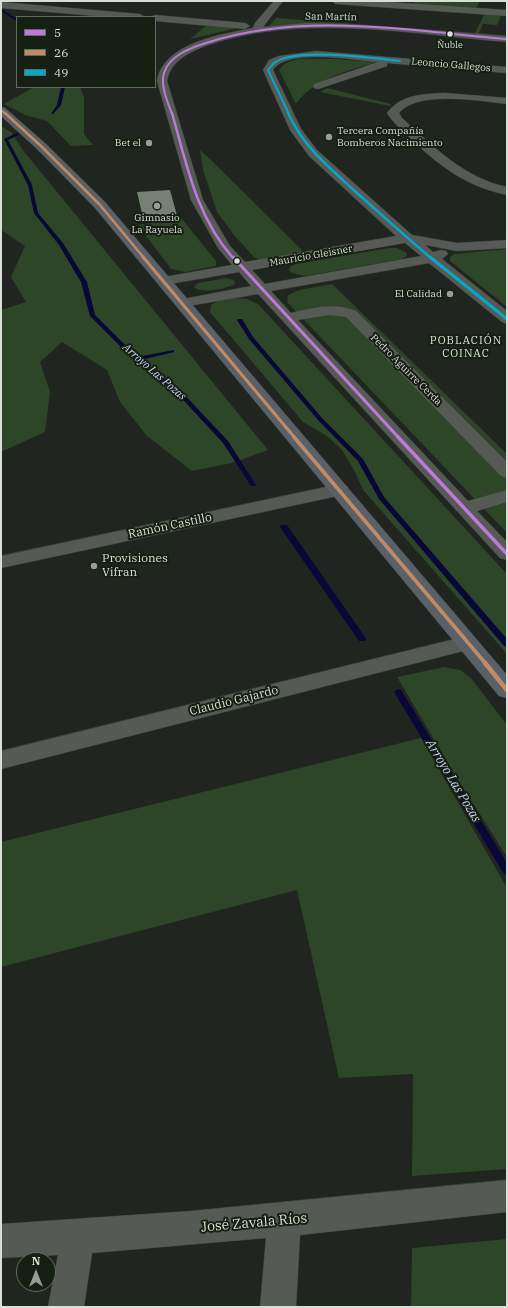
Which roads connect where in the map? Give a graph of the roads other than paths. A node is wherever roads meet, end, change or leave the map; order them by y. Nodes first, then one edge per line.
1 (279, 1) edge
2 (336, 1) edge
3 (406, 3) edge
4 (1, 5) edge
5 (507, 13) edge
6 (128, 16) edge
7 (156, 18) edge
8 (504, 24) edge
9 (262, 31) junction
10 (496, 38) junction
11 (507, 39) edge
12 (396, 60) junction
13 (507, 70) edge
14 (318, 86) dead end
15 (507, 101) edge
16 (1, 110) edge
17 (507, 191) edge
18 (407, 238) junction
19 (507, 244) edge
20 (457, 247) junction
21 (432, 258) junction
22 (240, 268) junction
23 (164, 281) junction
24 (261, 288) junction
25 (183, 303) junction
26 (287, 318) junction
27 (507, 319) edge
28 (507, 472) edge
29 (340, 490) junction
30 (507, 496) edge
31 (465, 508) junction
32 (507, 554) edge
33 (1, 562) edge
34 (467, 642) junction
35 (507, 690) edge
36 (1, 760) edge
37 (507, 1196) edge
38 (284, 1221) junction
39 (78, 1238) junction
40 (1, 1241) edge
41 (66, 1307) edge
42 (278, 1307) edge

1 - 9 street
2 - 3 street
3 - 5 street
4 - 6 street
7 - 9 street, San Martín
8 - 10 street
9 - 10 street, San Martín
9 - 22 street
10 - 11 street, San Martín
12 - 13 street, Leoncio Gallegos
12 - 14 street, Leoncio Gallegos
12 - 18 street, Leoncio Gallegos
15 - 17 street
16 - 23 highway
18 - 20 street, Mauricio Gleisner
18 - 21 street, Leoncio Gallegos
18 - 22 street, Mauricio Gleisner
19 - 20 street, Mauricio Gleisner
20 - 21 street, Mauricio Gleisner
21 - 24 street, Mauricio Gleisner
21 - 27 street, Leoncio Gallegos
22 - 23 street, Mauricio Gleisner
22 - 24 street
23 - 25 highway
24 - 25 street, Mauricio Gleisner
24 - 26 street
25 - 29 highway
26 - 28 street, Pedro Aguirre Cerda
26 - 31 street
29 - 33 street, Ramón Castillo
29 - 34 highway
30 - 31 street
31 - 32 street
34 - 35 highway
34 - 36 street, Claudio Gajardo
37 - 38 street, José Zavala Ríos
38 - 39 street, José Zavala Ríos
38 - 42 street
39 - 40 street, José Zavala Ríos
39 - 41 street

